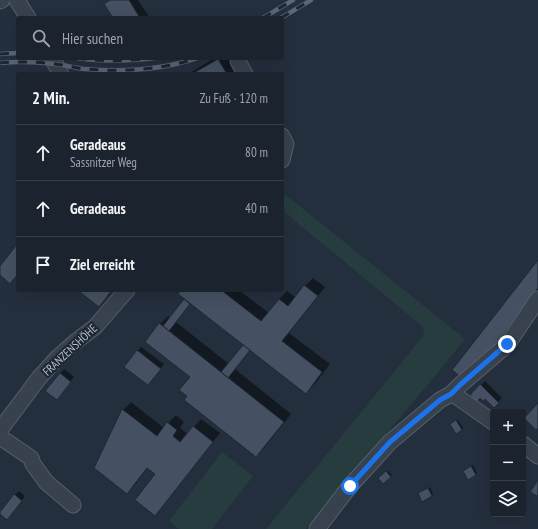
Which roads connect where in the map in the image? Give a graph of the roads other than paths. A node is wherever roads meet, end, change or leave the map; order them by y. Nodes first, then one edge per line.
1 (17, 0) edge
2 (27, 16) edge
3 (53, 60) edge
4 (60, 72) edge
5 (284, 140) edge
6 (284, 152) edge
7 (125, 292) edge
8 (538, 299) edge
9 (451, 394) junction
10 (490, 420) edge
11 (0, 430) edge
12 (0, 438) edge
13 (524, 445) edge
14 (538, 456) edge
15 (73, 505) dead end
16 (317, 529) edge

1 - 2 street
3 - 4 street
5 - 6 street
7 - 11 street, FRANZENSHÖHE
8 - 9 street
9 - 10 street
9 - 16 street
12 - 15 street
13 - 14 street

